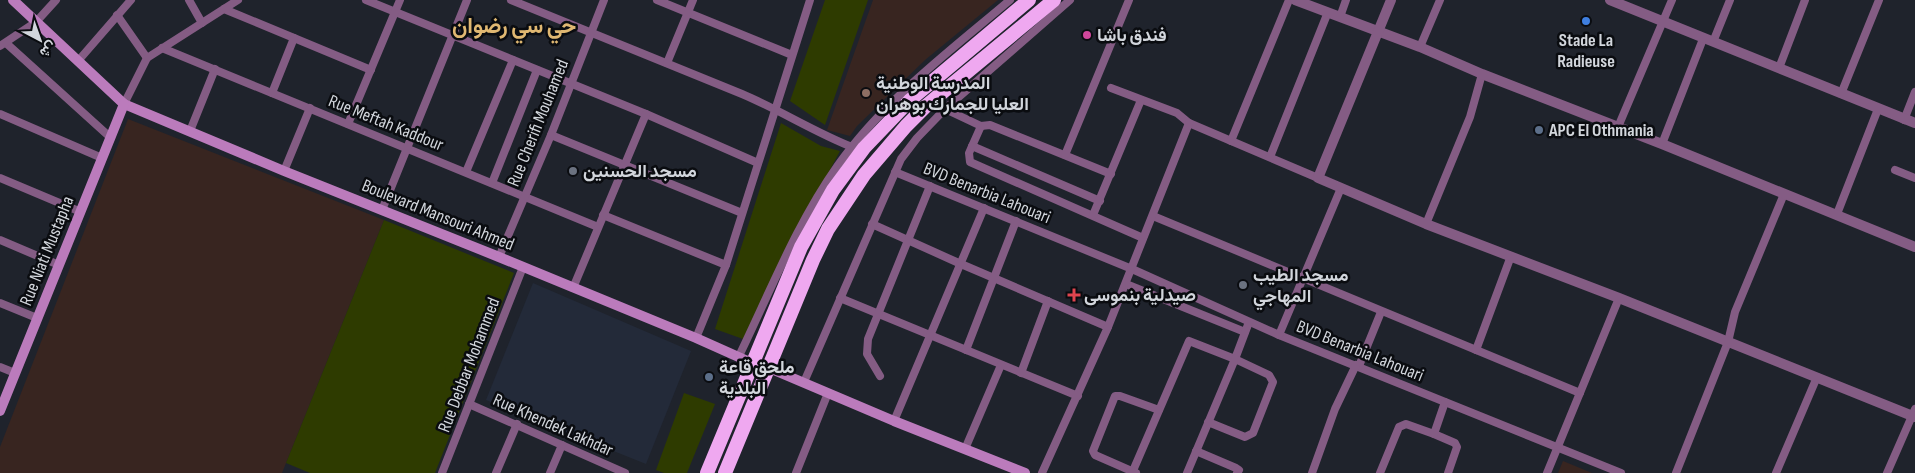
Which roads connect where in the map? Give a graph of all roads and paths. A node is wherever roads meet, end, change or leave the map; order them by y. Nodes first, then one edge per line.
1 (13, 0) edge
2 (56, 0) edge
3 (131, 0) edge
4 (189, 0) edge
5 (238, 0) edge
6 (366, 0) edge
7 (400, 0) edge
8 (467, 0) edge
9 (511, 0) edge
10 (537, 0) edge
11 (604, 0) edge
12 (657, 0) edge
13 (693, 0) edge
14 (1010, 0) edge
15 (1029, 0) edge
16 (1054, 0) edge
17 (1070, 0) edge
18 (1129, 0) edge
19 (1290, 0) edge
20 (1295, 0) edge
21 (1346, 0) edge
22 (1391, 0) edge
23 (1440, 0) edge
24 (1610, 0) edge
25 (1672, 0) edge
26 (1730, 0) edge
27 (1805, 0) edge
28 (1879, 0) edge
29 (807, 1) edge
30 (224, 9) junction
31 (534, 9) junction
32 (395, 12) junction
33 (1328, 12) junction
34 (688, 13) junction
35 (117, 15) junction
36 (1340, 17) junction
37 (1663, 21) junction
38 (36, 22) junction
39 (202, 22) junction
40 (1379, 31) junction
41 (591, 33) junction
42 (453, 35) junction
43 (294, 38) junction
44 (1708, 40) junction
45 (3, 45) edge
46 (1420, 47) junction
47 (162, 48) junction
48 (792, 55) junction
49 (147, 58) junction
50 (513, 60) junction
51 (78, 61) junction
52 (667, 63) junction
53 (1779, 68) junction
54 (215, 69) junction
55 (371, 70) junction
56 (537, 70) junction
57 (1482, 74) junction
58 (570, 84) junction
59 (1111, 88) dead end
60 (272, 92) junction
61 (1915, 92) edge
62 (1841, 94) junction
63 (1141, 100) junction
64 (124, 104) junction
65 (310, 108) junction
66 (776, 108) junction
67 (946, 109) junction
68 (1878, 109) junction
69 (646, 114) junction
70 (1, 117) edge
71 (1904, 120) junction
72 (1189, 123) junction
73 (1915, 123) edge
74 (348, 124) junction
75 (981, 126) junction
76 (1618, 127) junction
77 (190, 131) junction
78 (550, 135) junction
79 (110, 138) junction
80 (1231, 141) junction
81 (1662, 144) junction
82 (972, 146) junction
83 (852, 147) junction
84 (406, 148) junction
85 (1064, 155) junction
86 (102, 158) junction
87 (1270, 158) junction
88 (758, 163) junction
89 (624, 164) junction
90 (1895, 170) dead end
91 (284, 171) junction
92 (466, 172) junction
93 (895, 172) junction
94 (1111, 174) junction
95 (0, 178) edge
96 (1318, 178) junction
97 (1915, 178) edge
98 (492, 183) junction
99 (930, 186) junction
100 (1341, 188) junction
101 (1784, 194) junction
102 (524, 196) junction
103 (1100, 201) junction
104 (984, 208) junction
105 (382, 210) junction
106 (81, 212) junction
107 (742, 213) junction
108 (1837, 214) junction
109 (603, 215) junction
110 (1093, 215) junction
111 (1153, 216) junction
112 (1016, 221) junction
113 (872, 224) junction
114 (1426, 224) junction
115 (598, 227) junction
116 (1143, 238) junction
117 (0, 240) edge
118 (908, 240) junction
119 (1915, 248) edge
120 (499, 256) junction
121 (1511, 256) junction
122 (960, 264) junction
123 (59, 265) junction
124 (726, 265) junction
125 (523, 267) junction
126 (1132, 269) junction
127 (1303, 278) junction
128 (994, 279) junction
129 (1126, 284) junction
130 (573, 288) junction
131 (840, 298) junction
132 (1619, 298) junction
133 (1048, 301) junction
134 (0, 303) edge
135 (1381, 312) junction
136 (879, 314) junction
137 (38, 318) junction
138 (1250, 322) junction
139 (1108, 327) junction
140 (1245, 332) junction
141 (1279, 335) junction
142 (930, 336) junction
143 (696, 338) junction
144 (1728, 342) junction
145 (966, 350) junction
146 (1476, 350) junction
147 (739, 356) junction
148 (1235, 359) junction
149 (752, 363) junction
150 (1001, 365) junction
151 (0, 366) edge
152 (1358, 366) junction
153 (769, 368) junction
154 (15, 373) junction
155 (1021, 373) junction
156 (880, 376) dead end
157 (1817, 377) junction
158 (804, 382) junction
159 (828, 392) junction
160 (1580, 393) junction
161 (1078, 396) junction
162 (1444, 402) junction
163 (469, 404) junction
164 (0, 410) edge
165 (1160, 410) junction
166 (1914, 414) edge
167 (894, 421) junction
168 (1208, 422) junction
169 (517, 424) junction
170 (1434, 434) junction
171 (562, 446) junction
172 (1558, 447) junction
173 (965, 449) junction
174 (1196, 451) junction
175 (442, 473) edge
176 (496, 473) edge
177 (550, 473) edge
178 (625, 473) edge
179 (707, 473) edge
180 (725, 473) edge
181 (796, 473) edge
182 (1026, 473) edge
183 (1042, 473) edge
184 (1134, 473) edge
185 (1186, 473) edge
186 (1237, 473) edge
187 (1312, 473) edge
188 (1380, 473) edge
189 (1448, 473) edge
190 (1547, 473) edge
191 (1621, 473) edge
192 (1676, 473) edge
193 (1776, 473) edge
194 (1888, 473) edge

1 - 38 main road
2 - 38 street
3 - 35 street
4 - 39 street
5 - 30 street
6 - 32 street
7 - 32 street
8 - 42 street
9 - 31 street
10 - 31 street
11 - 41 street, Rue Cherifi Mouhamed
12 - 34 street
13 - 34 street
14 - 83 street
15 - 149 highway
16 - 153 highway
17 - 67 street, BVD Benarbia Lahouari
18 - 85 street
19 - 80 street
20 - 33 street
21 - 36 street
22 - 40 street
23 - 46 street
24 - 37 street
25 - 37 street
26 - 44 street
27 - 53 street
28 - 62 street
29 - 48 street
30 - 39 street
30 - 43 street
31 - 41 street
32 - 42 street
32 - 55 street
33 - 36 street
33 - 87 street
34 - 48 street
34 - 52 street
35 - 49 street
35 - 51 street
36 - 40 street
37 - 44 street
37 - 76 street
38 - 45 street
38 - 51 main road
39 - 47 street
40 - 46 street
40 - 96 street
41 - 52 street
41 - 58 street, Rue Cherifi Mouhamed
42 - 50 street
42 - 84 street
43 - 55 street
43 - 60 street
44 - 53 street
44 - 81 street
45 - 79 street
46 - 57 street
47 - 49 street
47 - 54 street, Rue Meftah Kaddour
48 - 66 street
49 - 64 street
50 - 56 street
50 - 92 street
51 - 64 main road
52 - 66 street
53 - 62 street
54 - 60 street, Rue Meftah Kaddour
54 - 77 street
55 - 74 street
56 - 58 street
56 - 98 street
57 - 76 street
57 - 114 street
58 - 69 street
58 - 78 street, Rue Cherifi Mouhamed
59 - 63 street
60 - 65 street, Rue Meftah Kaddour
61 - 71 street
62 - 68 street
63 - 72 street
63 - 94 street
64 - 77 main road, Boulevard Mansouri Ahmed
64 - 79 main road, Rue Niati Mustapha
65 - 74 street, Rue Meftah Kaddour
65 - 91 street
66 - 83 street
66 - 88 street
67 - 75 street
67 - 93 street, BVD Benarbia Lahouari
68 - 71 street
68 - 108 street
69 - 88 street
69 - 89 street
70 - 86 street
71 - 73 street
72 - 80 street
72 - 111 street
74 - 84 street, Rue Meftah Kaddour
75 - 82 street
75 - 85 street
76 - 81 street
77 - 91 main road, Boulevard Mansouri Ahmed
78 - 89 street
78 - 102 street, Rue Cherifi Mouhamed
79 - 86 main road, Rue Niati Mustapha
80 - 87 street
81 - 101 street
82 - 103 street
82 - 110 street
83 - 147 street
84 - 92 street, Rue Meftah Kaddour
84 - 105 street
85 - 94 street
86 - 106 main road, Rue Niati Mustapha
87 - 96 street
88 - 107 street
89 - 107 street
89 - 109 street
90 - 97 street
91 - 105 main road, Boulevard Mansouri Ahmed
92 - 98 street, Rue Meftah Kaddour
93 - 99 street, BVD Benarbia Lahouari
93 - 113 street, BVD Benarbia Lahouari
94 - 103 street
95 - 106 street
96 - 100 street
98 - 102 street, Rue Meftah Kaddour
99 - 104 street, BVD Benarbia Lahouari
99 - 118 street
100 - 114 street
100 - 127 street
101 - 108 street
101 - 144 street
102 - 115 street, Rue Meftah Kaddour
102 - 120 street, Rue Cherifi Mouhamed
103 - 110 street
104 - 112 street, BVD Benarbia Lahouari
104 - 122 street
105 - 120 main road, Boulevard Mansouri Ahmed
106 - 123 main road, Rue Niati Mustapha
107 - 124 street
108 - 119 street
109 - 115 street
109 - 124 street
110 - 116 street
111 - 116 street
111 - 127 street
112 - 126 street, BVD Benarbia Lahouari
112 - 128 street
113 - 118 street
113 - 131 street, BVD Benarbia Lahouari
114 - 121 street
115 - 130 street
116 - 126 street
117 - 123 street
118 - 122 street
118 - 136 street
120 - 125 main road, Boulevard Mansouri Ahmed
121 - 132 street
121 - 146 street
122 - 128 street
122 - 142 street
123 - 137 main road, Rue Niati Mustapha
124 - 143 street
125 - 130 main road, Boulevard Mansouri Ahmed
125 - 163 street, Rue Debbar Mohammed
126 - 129 street
126 - 138 street, BVD Benarbia Lahouari
127 - 135 street
127 - 141 street
128 - 133 street
128 - 145 street
129 - 139 street
129 - 140 street
130 - 143 main road, Boulevard Mansouri Ahmed
131 - 136 street
131 - 158 street, BVD Benarbia Lahouari
132 - 144 street
132 - 160 street
133 - 139 street
133 - 155 street
134 - 137 street
135 - 146 street
135 - 152 street
136 - 142 street
136 - 156 street
137 - 154 main road, Rue Niati Mustapha
138 - 140 street
138 - 141 street, BVD Benarbia Lahouari
139 - 161 street
140 - 148 street
141 - 152 street, BVD Benarbia Lahouari
142 - 145 street
142 - 167 street
143 - 147 main road, Boulevard Mansouri Ahmed
144 - 157 street
144 - 192 street
145 - 150 street
146 - 160 street
147 - 149 main road, Boulevard Mansouri Ahmed
148 - 165 street
148 - 168 street
148 - 168 street
149 - 179 highway
150 - 155 street
150 - 173 street
151 - 154 street
152 - 162 street, BVD Benarbia Lahouari
152 - 187 street
153 - 158 main road
153 - 180 highway
154 - 164 main road, Rue Niati Mustapha
155 - 161 street
157 - 166 street
157 - 193 street
158 - 159 main road
159 - 167 main road
159 - 181 street
160 - 172 street
161 - 183 street
162 - 170 street
162 - 172 street, BVD Benarbia Lahouari
163 - 169 street, Rue Khendek Lakhdar
163 - 175 street, Rue Debbar Mohammed
165 - 184 street
165 - 184 street
166 - 194 street
167 - 173 main road
168 - 174 street
169 - 171 street, Rue Khendek Lakhdar
169 - 176 street
170 - 188 street
170 - 189 street
171 - 177 street
171 - 178 street, Rue Khendek Lakhdar
172 - 190 street
172 - 191 street, BVD Benarbia Lahouari
173 - 182 main road
174 - 185 street
174 - 186 street

